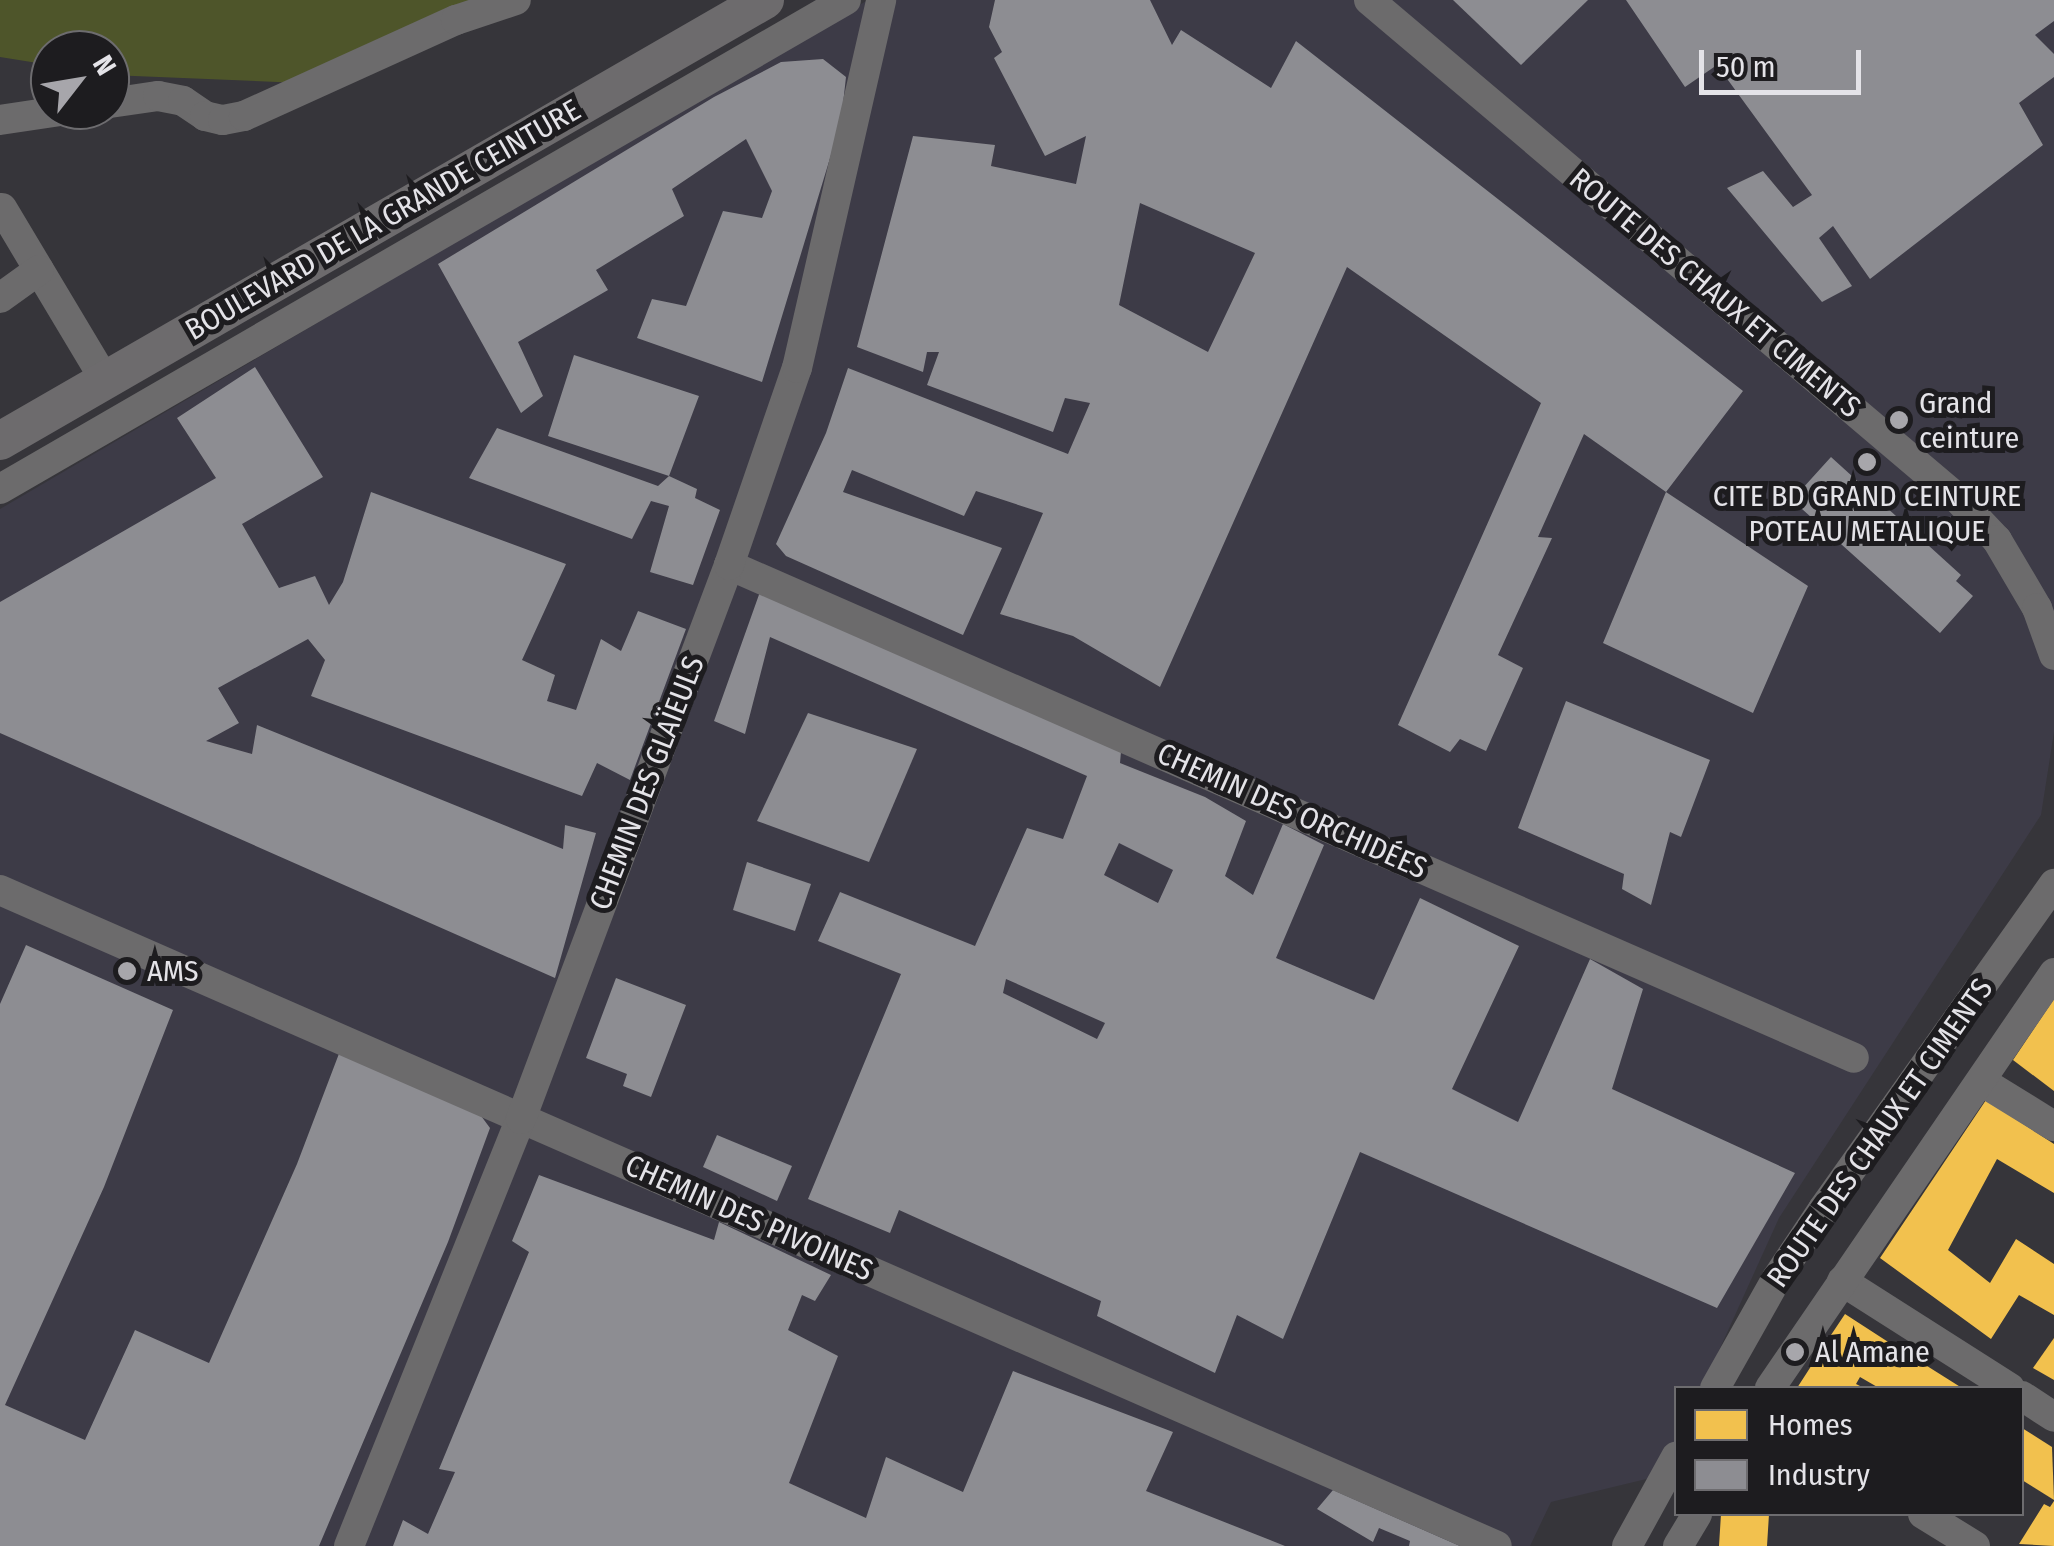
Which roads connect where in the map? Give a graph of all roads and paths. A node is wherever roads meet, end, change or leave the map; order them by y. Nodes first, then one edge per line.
1 (516, 0) edge
2 (766, 0) edge
3 (846, 0) edge
4 (882, 0) edge
5 (1369, 0) edge
6 (670, 55) junction
7 (689, 92) junction
8 (130, 100) edge
9 (30, 116) edge
10 (0, 120) edge
11 (2, 208) edge
12 (40, 270) junction
13 (262, 289) junction
14 (0, 298) edge
15 (290, 322) junction
16 (104, 380) junction
17 (143, 405) junction
18 (106, 425) junction
19 (0, 440) edge
20 (0, 489) edge
21 (729, 566) junction
22 (2046, 617) edge
23 (2054, 656) edge
24 (2054, 884) edge
25 (0, 890) edge
26 (2054, 973) edge
27 (1854, 1058) dead end
28 (1981, 1081) junction
29 (520, 1119) junction
30 (2054, 1126) edge
31 (1842, 1281) junction
32 (1715, 1386) edge
33 (1771, 1386) edge
34 (2007, 1386) edge
35 (2024, 1397) edge
36 (2054, 1417) edge
37 (1674, 1461) edge
38 (1696, 1516) edge
39 (1926, 1516) edge
40 (348, 1546) edge
41 (1497, 1546) edge
42 (1626, 1546) edge
43 (1678, 1546) edge
44 (1974, 1546) edge

1 - 8 street
2 - 6 main road, BOULEVARD DE LA GRANDE CEINTURE
3 - 7 street
4 - 21 street, CHEMIN DES GLAÏEULS
5 - 22 street, ROUTE DES CHAUX ET CIMENTS
6 - 7 street
6 - 13 main road, BOULEVARD DE LA GRANDE CEINTURE
7 - 15 street
9 - 10 street
11 - 12 street
12 - 14 street
12 - 16 street
13 - 15 street
13 - 16 main road, BOULEVARD DE LA GRANDE CEINTURE
15 - 17 street
16 - 17 street
16 - 18 street
16 - 19 main road, BOULEVARD DE LA GRANDE CEINTURE
17 - 18 street
18 - 20 street
21 - 27 street, CHEMIN DES ORCHIDÉES
21 - 29 street, CHEMIN DES GLAÏEULS
22 - 23 street, ROUTE DES CHAUX ET CIMENTS
24 - 32 street, ROUTE DES CHAUX ET CIMENTS
25 - 29 street, CHEMIN DES PIVOINES
26 - 28 street, ROUTE DES CHAUX ET CIMENTS
28 - 30 street
28 - 31 street, ROUTE DES CHAUX ET CIMENTS
29 - 40 street, CHEMIN DES GLAÏEULS
29 - 41 street, CHEMIN DES PIVOINES
31 - 33 street, ROUTE DES CHAUX ET CIMENTS
31 - 34 street
35 - 36 street
37 - 42 street
38 - 43 street
39 - 44 street

